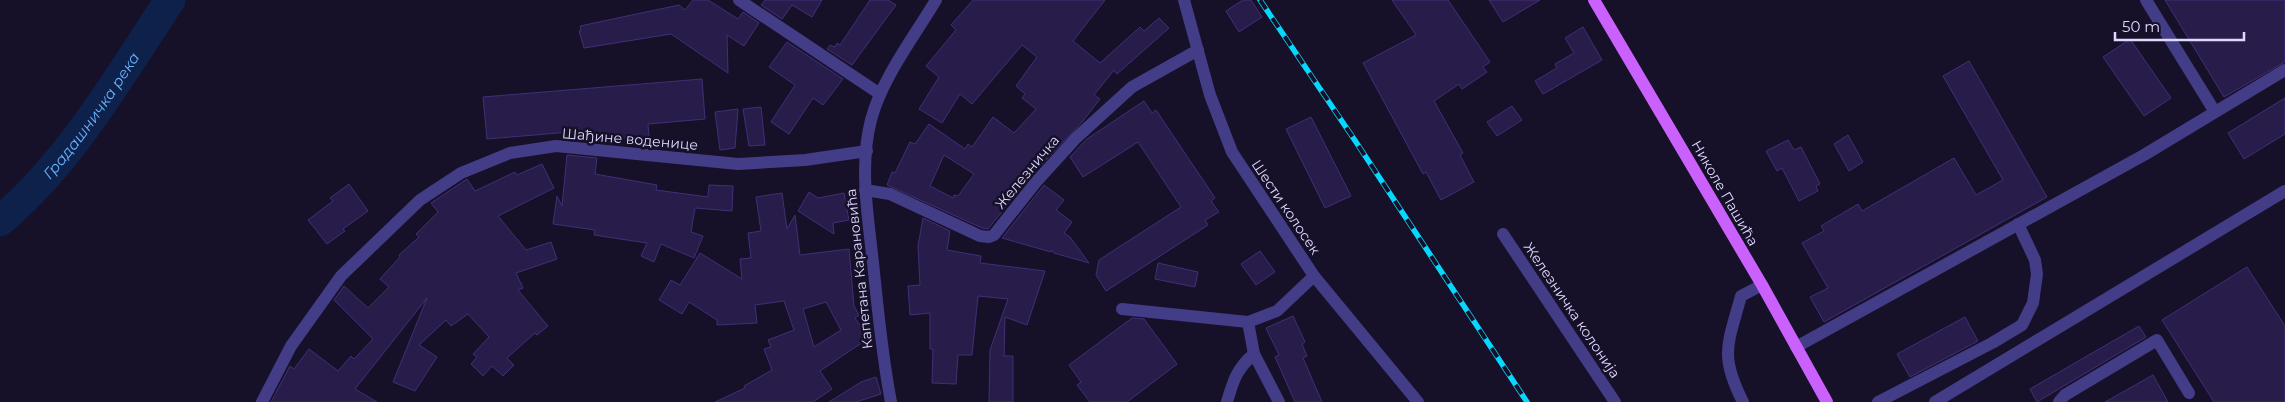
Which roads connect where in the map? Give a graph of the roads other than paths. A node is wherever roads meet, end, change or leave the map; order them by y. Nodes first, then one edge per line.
1 (739, 0) edge
2 (936, 0) edge
3 (1184, 0) edge
4 (2146, 0) edge
5 (1596, 1) edge
6 (1198, 50) junction
7 (2285, 70) edge
8 (880, 94) junction
9 (2214, 112) junction
10 (867, 151) junction
11 (865, 190) junction
12 (2285, 192) edge
13 (2018, 224) junction
14 (1503, 234) dead end
15 (1314, 276) junction
16 (1762, 285) junction
17 (1122, 309) dead end
18 (1248, 322) junction
19 (1796, 347) junction
20 (1254, 354) junction
21 (2189, 393) dead end
22 (262, 402) edge
23 (891, 402) edge
24 (1227, 402) edge
25 (1279, 402) edge
26 (1418, 402) edge
27 (1615, 402) edge
28 (1743, 402) edge
29 (1827, 402) edge
30 (1878, 402) edge
31 (1935, 402) edge
32 (2060, 402) edge

1 - 8 street
2 - 8 street, Капетана Карановића
3 - 6 street, Шести колосек
4 - 9 street
5 - 16 main road, Николе Пашића
6 - 11 street, Железничка
6 - 15 street, Шести колосек
7 - 9 street
8 - 10 street, Капетана Карановића
9 - 13 street
10 - 11 street, Капетана Карановића
10 - 22 street, Шађине воденице
11 - 23 street, Капетана Карановића
12 - 31 street
13 - 19 street
13 - 30 street
14 - 27 street, Железничка колонија
15 - 18 street
15 - 26 street, Шести колосек
16 - 19 main road, Николе Пашића
16 - 28 street
17 - 18 street
18 - 20 street
19 - 29 main road, Николе Пашића
20 - 24 street
20 - 25 street
21 - 32 street

